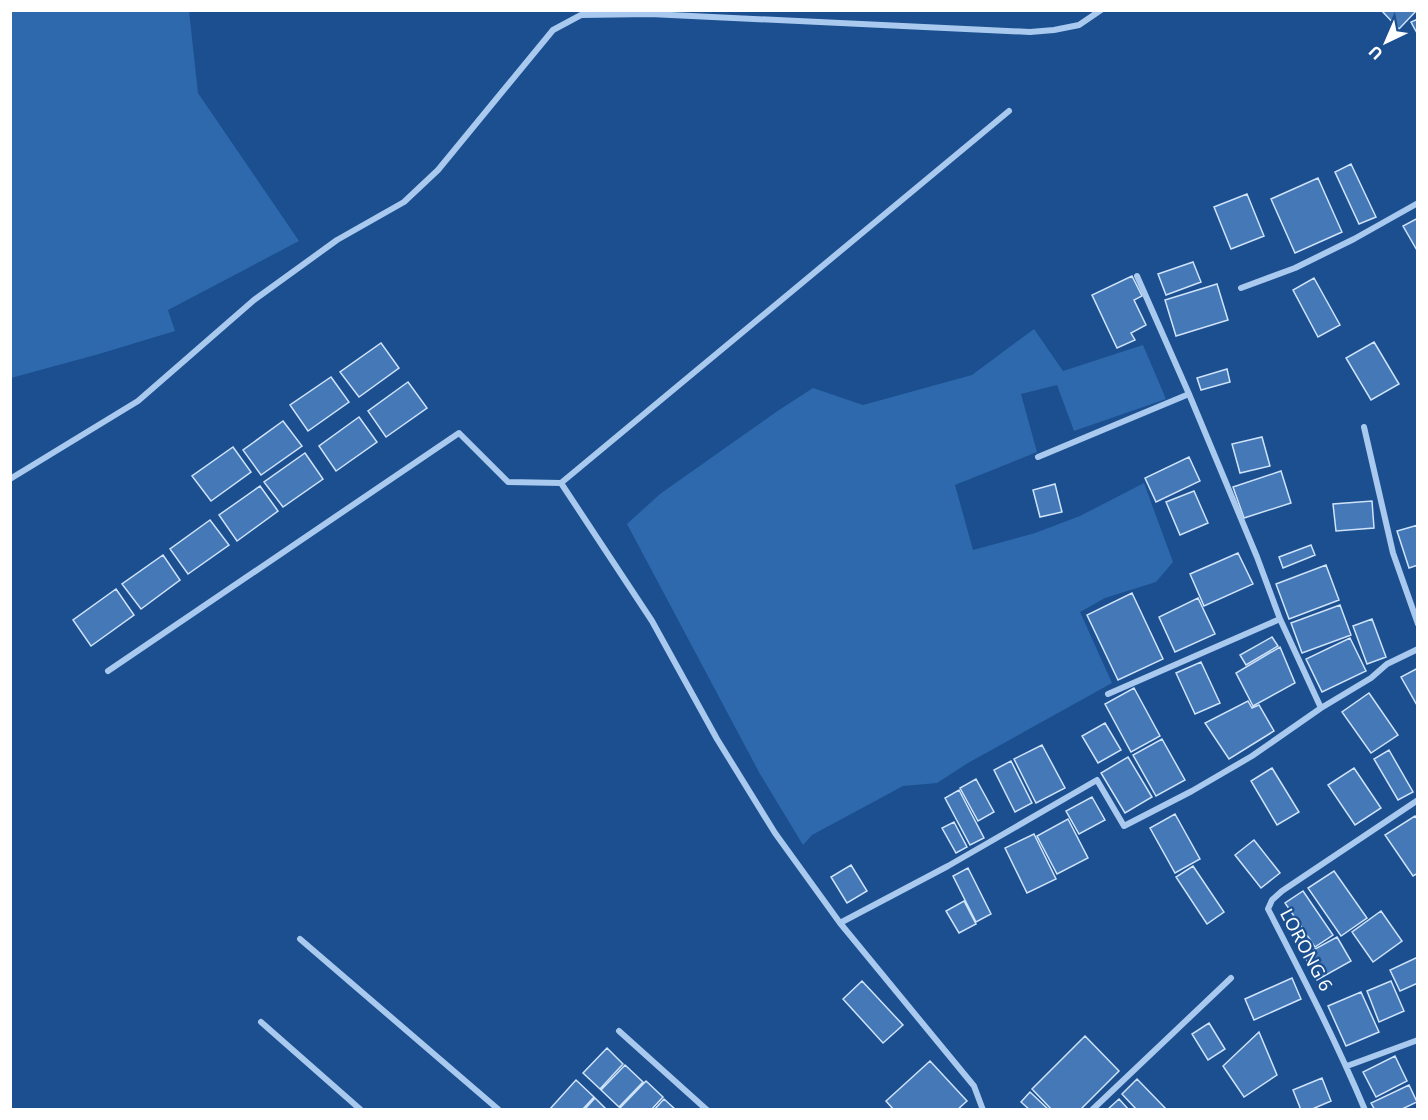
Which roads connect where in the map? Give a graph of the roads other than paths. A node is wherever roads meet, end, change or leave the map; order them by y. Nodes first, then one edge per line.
1 (1101, 10) edge
2 (1009, 111) dead end
3 (1418, 203) edge
4 (1137, 276) dead end
5 (1241, 288) dead end
6 (1189, 394) junction
7 (1364, 427) dead end
8 (1038, 457) dead end
9 (10, 479) edge
10 (561, 483) junction
11 (1280, 619) junction
12 (1418, 624) edge
13 (1418, 649) edge
14 (108, 671) dead end
15 (1108, 694) dead end
16 (1321, 708) junction
17 (1418, 800) edge
18 (840, 924) junction
19 (300, 939) dead end
20 (1231, 978) dead end
21 (261, 1022) dead end
22 (619, 1031) dead end
23 (1418, 1040) edge
24 (1347, 1066) junction
25 (983, 1109) edge
26 (361, 1110) edge
27 (499, 1110) edge
28 (707, 1110) edge
29 (1092, 1110) edge
30 (1365, 1110) edge

1 - 9 street
2 - 10 street
3 - 5 street
4 - 6 street
6 - 8 street
6 - 11 street
7 - 12 street
10 - 14 street
10 - 18 street
11 - 15 street
11 - 16 street
13 - 16 street
16 - 18 street
17 - 24 street, LORONG 6
18 - 25 street
19 - 27 street
20 - 29 street
21 - 26 street
22 - 28 street
23 - 24 street
24 - 30 street, LORONG 6

